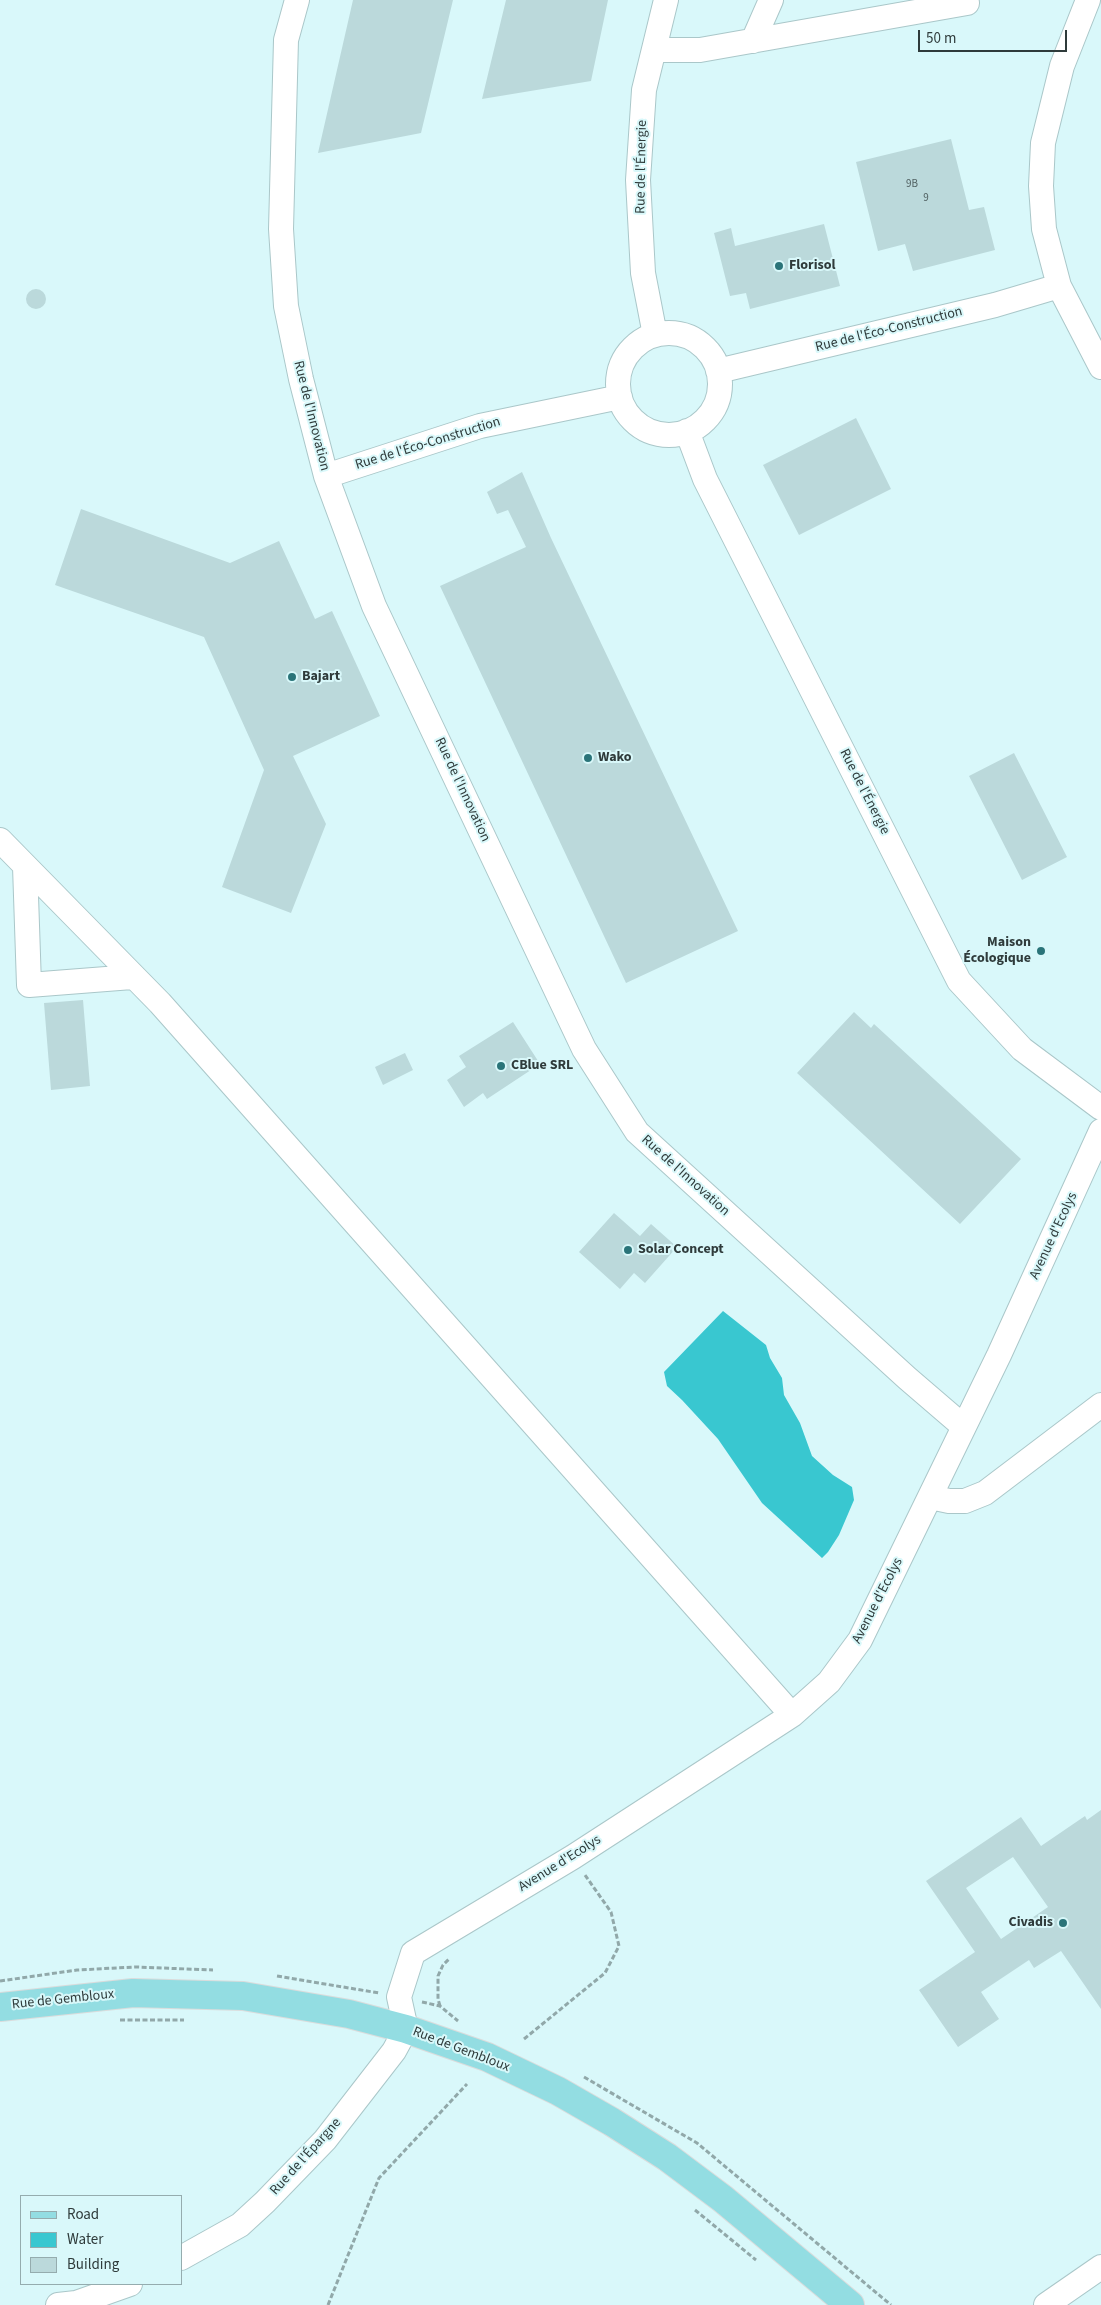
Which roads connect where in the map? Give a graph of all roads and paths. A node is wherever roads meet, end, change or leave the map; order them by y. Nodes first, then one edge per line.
1 (297, 0) edge
2 (666, 0) edge
3 (771, 0) edge
4 (1088, 0) edge
5 (967, 3) dead end
6 (753, 41) junction
7 (654, 50) junction
8 (1058, 286) junction
9 (654, 335) junction
10 (1101, 367) edge
11 (718, 371) junction
12 (620, 397) junction
13 (687, 431) junction
14 (326, 476) junction
15 (0, 840) edge
16 (25, 866) junction
17 (132, 976) junction
18 (1101, 1108) edge
19 (1101, 1131) edge
20 (1101, 1404) edge
21 (964, 1427) junction
22 (930, 1497) junction
23 (792, 1715) junction
24 (573, 1857) junction
25 (455, 1954) dead end
26 (440, 2006) dead end
27 (0, 2007) edge
28 (192, 2020) dead end
29 (115, 2021) dead end
30 (406, 2029) junction
31 (524, 2039) dead end
32 (467, 2084) dead end
33 (691, 2207) dead end
34 (182, 2257) edge
35 (758, 2262) dead end
36 (1101, 2268) edge
37 (127, 2285) edge
38 (58, 2305) edge
39 (328, 2305) edge
40 (850, 2305) edge
41 (1046, 2305) edge

1 - 14 street, Rue de l'Innovation
2 - 7 street, Rue de l'Énergie
3 - 6 street
4 - 8 street
5 - 6 street
6 - 7 street
7 - 9 street, Rue de l'Énergie
8 - 10 street
8 - 11 street, Rue de l'Éco-Construction
9 - 11 street
9 - 12 street
11 - 13 street
12 - 13 street
12 - 14 street, Rue de l'Éco-Construction
13 - 18 street, Rue de l'Énergie
14 - 21 street, Rue de l'Innovation
15 - 16 street
16 - 17 street
16 - 17 street
17 - 23 street
19 - 21 street, Avenue d'Ecolys
20 - 22 street
21 - 22 street, Avenue d'Ecolys
22 - 23 street, Avenue d'Ecolys
23 - 24 street, Avenue d'Ecolys
24 - 30 street, Avenue d'Ecolys
24 - 31 path
25 - 26 path
27 - 30 main road, Rue de Gembloux
28 - 29 path
30 - 34 street, Rue de l'Épargne
30 - 40 main road, Rue de Gembloux
32 - 39 path
33 - 35 path
36 - 41 street
37 - 38 street

